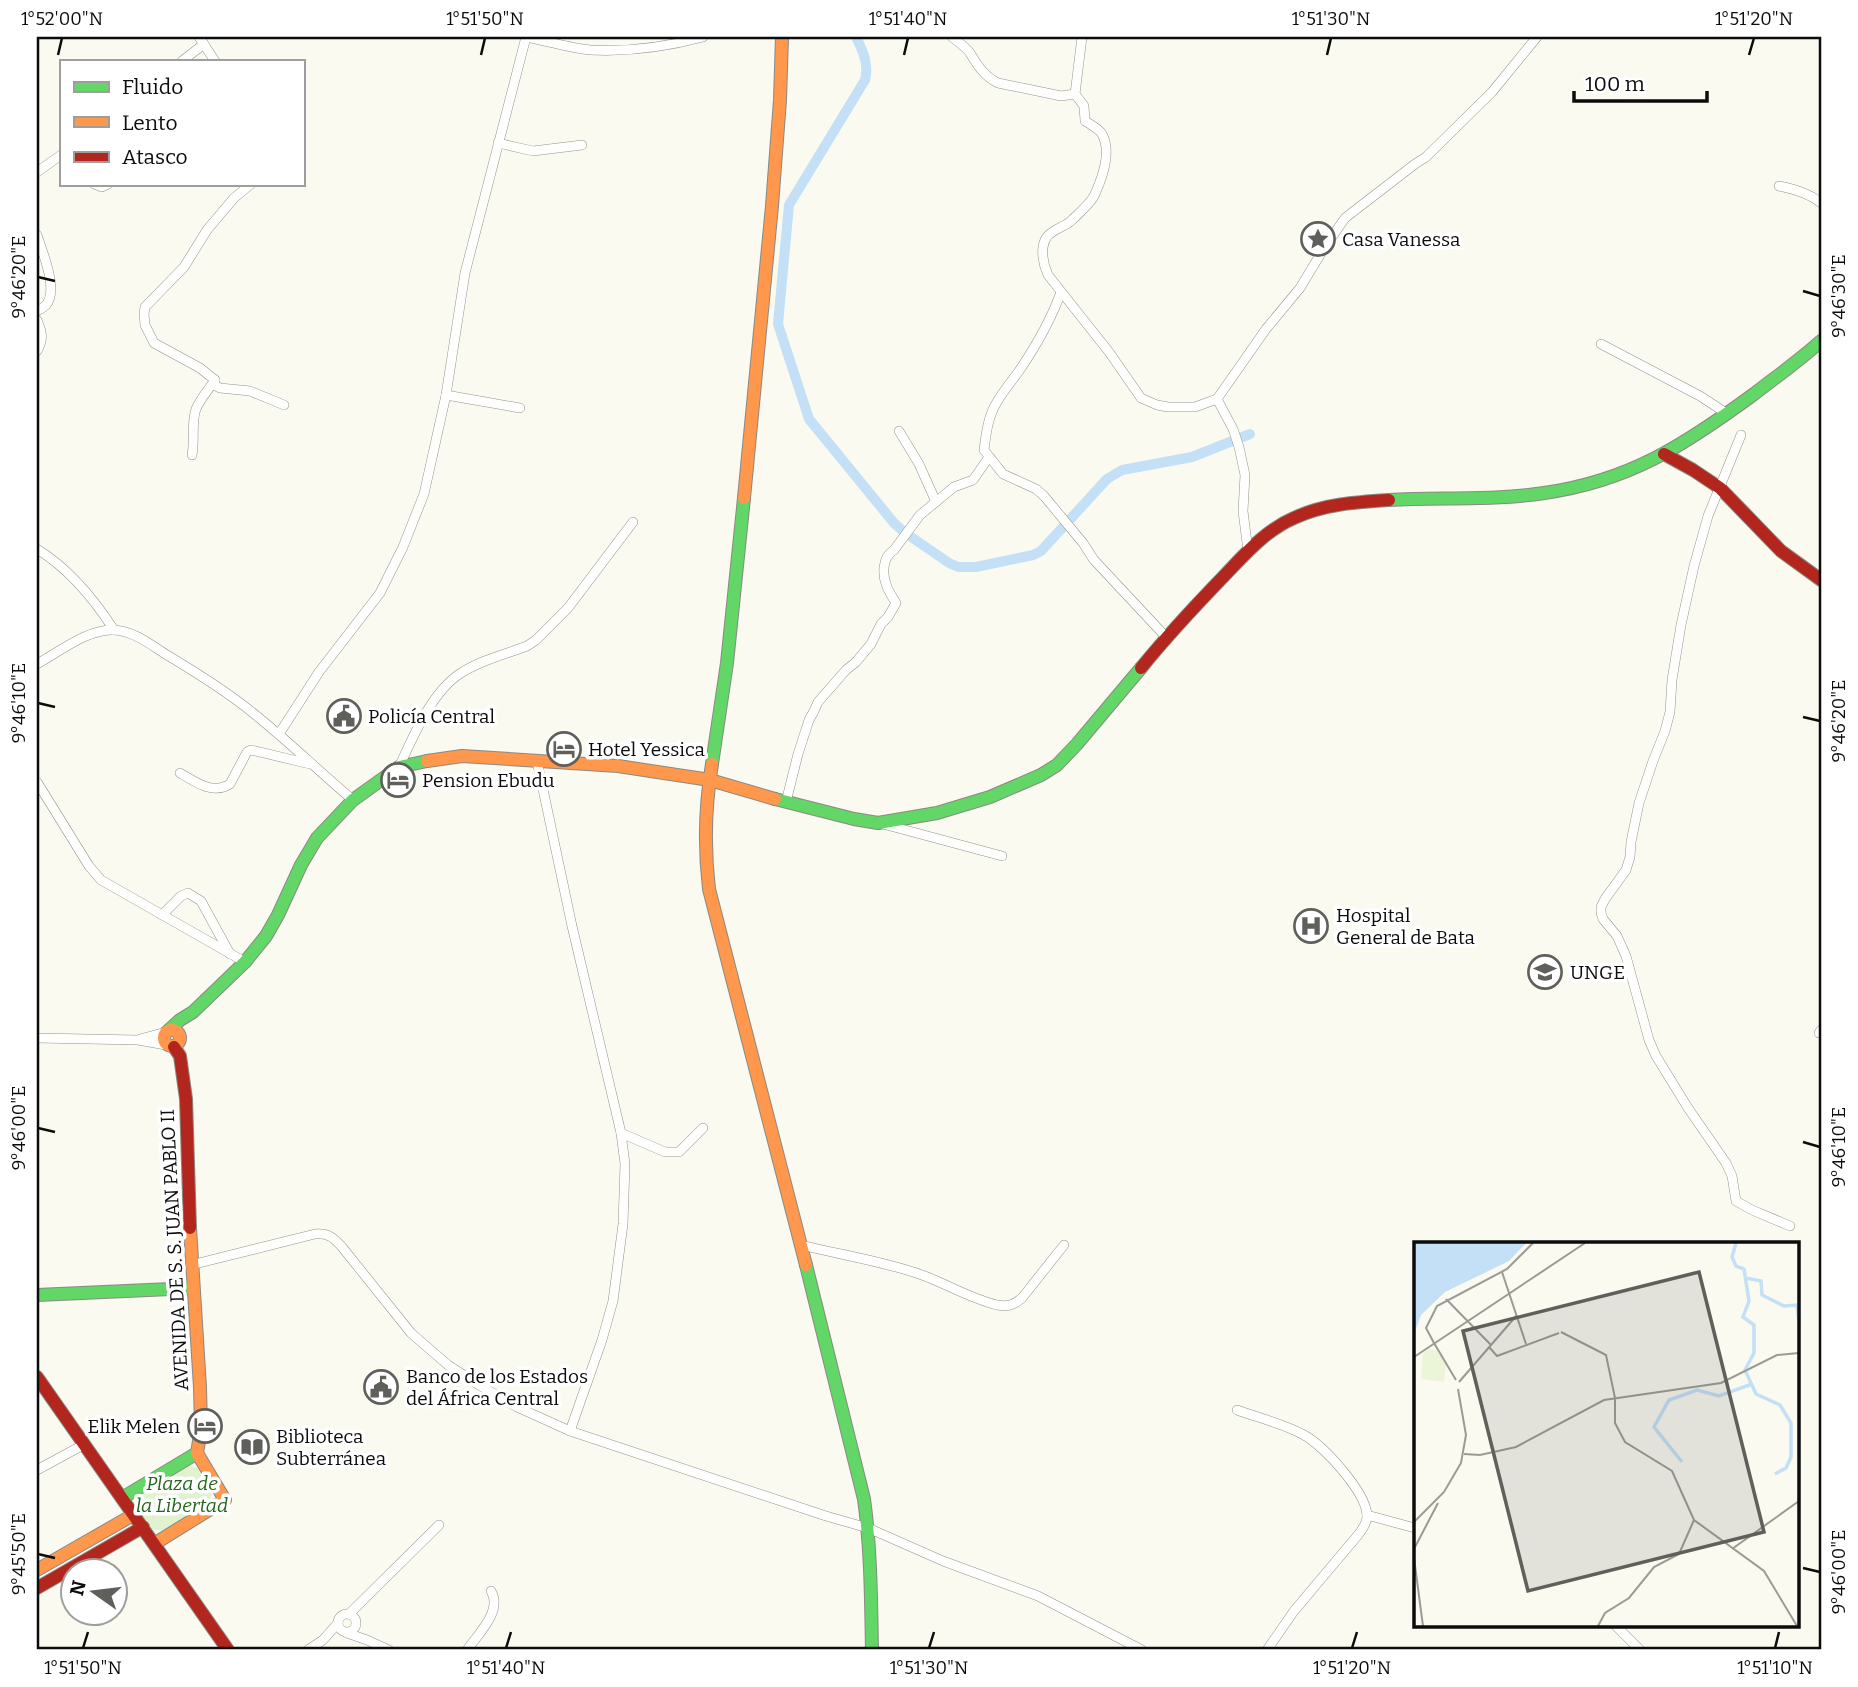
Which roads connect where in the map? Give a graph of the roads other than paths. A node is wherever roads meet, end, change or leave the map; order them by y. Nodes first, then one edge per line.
1 (526, 37) edge
2 (703, 37) edge
3 (782, 37) edge
4 (952, 37) edge
5 (1082, 37) edge
6 (1537, 37) edge
7 (201, 41) edge
8 (183, 60) edge
9 (214, 60) edge
10 (1074, 94) junction
11 (498, 143) junction
12 (582, 145) dead end
13 (60, 156) edge
14 (37, 172) edge
15 (249, 186) edge
16 (1779, 186) dead end
17 (1821, 203) edge
18 (37, 235) edge
19 (1061, 292) junction
20 (37, 311) edge
21 (37, 320) edge
22 (1821, 341) edge
23 (1601, 345) dead end
24 (37, 351) edge
25 (215, 380) junction
26 (446, 396) junction
27 (1217, 399) junction
28 (284, 405) dead end
29 (520, 408) dead end
30 (1726, 413) junction
31 (899, 431) dead end
32 (1741, 435) dead end
33 (1664, 454) junction
34 (192, 455) dead end
35 (989, 457) junction
36 (1720, 488) junction
37 (936, 502) junction
38 (633, 522) dead end
39 (37, 549) edge
40 (1248, 551) junction
41 (1821, 580) edge
42 (114, 629) junction
43 (1167, 638) junction
44 (37, 664) edge
45 (279, 734) junction
46 (537, 761) junction
47 (312, 764) junction
48 (399, 767) junction
49 (180, 773) dead end
50 (710, 780) junction
51 (37, 782) edge
52 (353, 800) junction
53 (786, 802) junction
54 (878, 823) junction
55 (1002, 856) dead end
56 (162, 915) junction
57 (230, 954) junction
58 (245, 962) junction
59 (37, 1038) edge
60 (171, 1038) junction
61 (703, 1128) dead end
62 (621, 1133) junction
63 (1790, 1226) dead end
64 (801, 1245) junction
65 (1064, 1245) dead end
66 (191, 1265) junction
67 (193, 1288) junction
68 (37, 1295) edge
69 (37, 1377) edge
70 (1237, 1410) dead end
71 (570, 1431) junction
72 (83, 1445) junction
73 (197, 1453) junction
74 (37, 1470) edge
75 (122, 1498) junction
76 (133, 1515) junction
77 (1367, 1515) junction
78 (439, 1525) dead end
79 (143, 1527) junction
80 (868, 1528) junction
81 (1414, 1528) edge
82 (154, 1544) junction
83 (37, 1570) edge
84 (37, 1588) edge
85 (491, 1591) dead end
86 (349, 1614) junction
87 (338, 1623) junction
88 (356, 1624) junction
89 (1618, 1628) edge
90 (346, 1633) junction
91 (323, 1640) junction
92 (367, 1640) junction
93 (228, 1650) edge
94 (308, 1650) edge
95 (389, 1650) edge
96 (467, 1650) edge
97 (872, 1650) edge
98 (1142, 1650) edge
99 (1267, 1650) edge
100 (1640, 1650) edge

1 - 2 street
1 - 11 street
3 - 50 main road
4 - 10 street
5 - 10 street
6 - 27 street
7 - 8 street
7 - 9 street
10 - 19 street
11 - 12 street
11 - 26 street
13 - 14 street
15 - 25 street
16 - 17 street
18 - 20 street
19 - 27 street
19 - 35 street
21 - 24 street
22 - 30 main road
23 - 30 street
25 - 28 street
25 - 34 street
26 - 29 street
26 - 45 street
27 - 40 street
30 - 33 main road
31 - 37 street
32 - 36 street
33 - 36 main road
33 - 40 main road
35 - 37 street
35 - 43 street
36 - 41 main road
36 - 63 street
37 - 53 street
38 - 48 street
39 - 42 street
40 - 43 main road
42 - 44 street
42 - 45 street
43 - 54 main road
45 - 47 street
46 - 48 main road
46 - 50 main road
46 - 62 street
47 - 49 street
47 - 52 street
48 - 52 main road
50 - 53 main road
50 - 64 main road
51 - 56 street
52 - 58 main road
53 - 54 main road
54 - 55 street
56 - 57 street
56 - 57 street
57 - 58 street
58 - 60 main road
59 - 60 street
60 - 66 main road, AVENIDA DE S. S. JUAN PABLO II
61 - 62 street
62 - 71 street
64 - 65 street
64 - 80 main road
66 - 67 main road, AVENIDA DE S. S. JUAN PABLO II
66 - 71 street
67 - 68 main road
67 - 73 main road, AVENIDA DE S. S. JUAN PABLO II
69 - 72 main road
70 - 77 street
71 - 80 street
72 - 74 street
72 - 75 main road
73 - 75 main road
73 - 82 main road
75 - 76 main road
76 - 79 main road
76 - 83 main road
77 - 81 street
77 - 99 street
78 - 86 street
79 - 82 main road
79 - 84 main road
80 - 97 main road
80 - 98 street
82 - 93 main road
85 - 96 street
86 - 87 street
86 - 88 street
87 - 90 street
87 - 91 street
88 - 90 street
88 - 92 street
89 - 100 street
90 - 91 street
90 - 92 street
91 - 94 street
92 - 95 street

